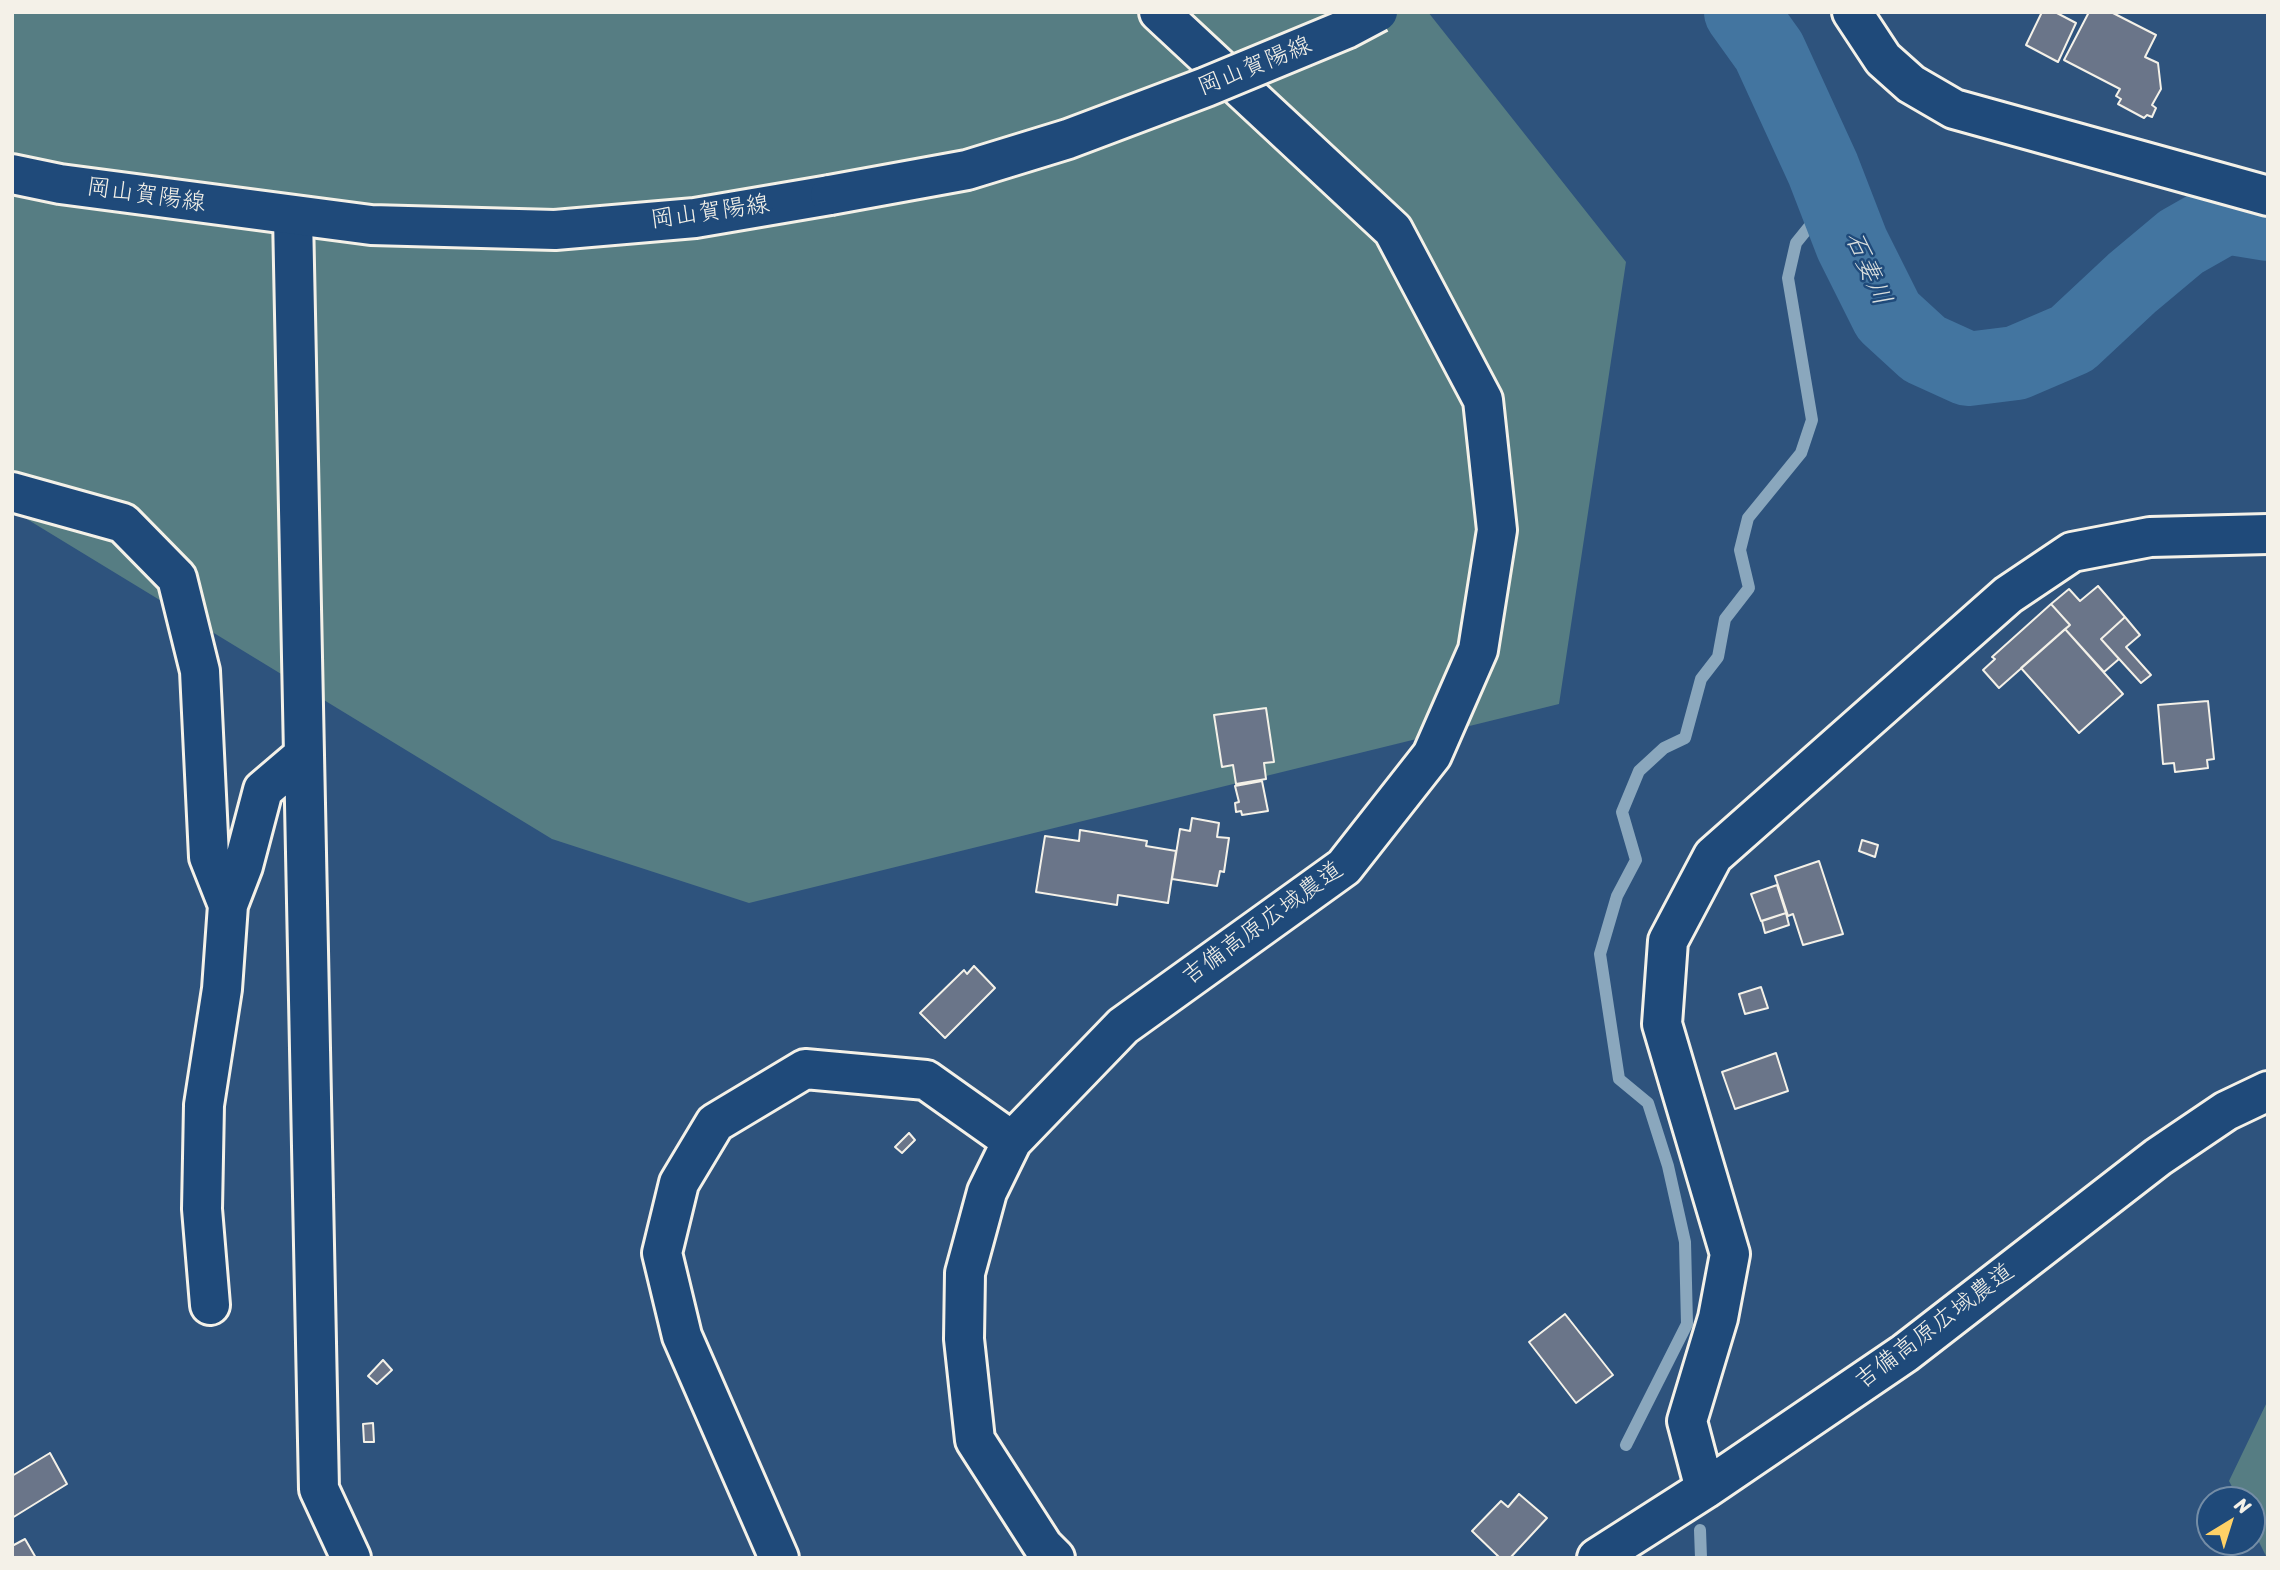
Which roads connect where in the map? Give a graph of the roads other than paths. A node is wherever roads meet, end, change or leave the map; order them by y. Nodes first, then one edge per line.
1 (1159, 12) edge
2 (1378, 12) edge
3 (1852, 12) edge
4 (12, 174) edge
5 (2268, 196) edge
6 (293, 216) junction
7 (12, 492) edge
8 (2268, 534) edge
9 (304, 755) junction
10 (228, 905) junction
11 (2268, 1091) edge
12 (1012, 1141) junction
13 (210, 1305) dead end
14 (1705, 1489) junction
15 (351, 1558) edge
16 (779, 1558) edge
17 (1055, 1558) edge
18 (1597, 1558) edge

1 - 12 street, 吉備高原広域農道
2 - 6 street, 岡山賀陽線, bridge
3 - 5 street
4 - 6 street, 岡山賀陽線
6 - 9 street
7 - 10 street
8 - 14 street
9 - 10 street
9 - 15 street
10 - 13 street
11 - 14 street, 吉備高原広域農道
12 - 16 street
12 - 17 street, 吉備高原広域農道
14 - 18 street, 吉備高原広域農道

